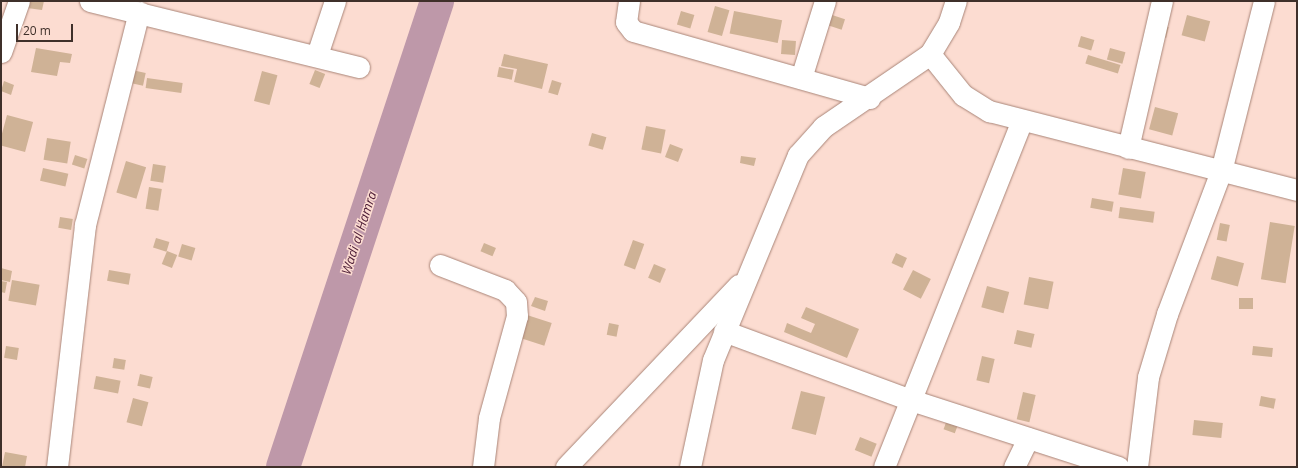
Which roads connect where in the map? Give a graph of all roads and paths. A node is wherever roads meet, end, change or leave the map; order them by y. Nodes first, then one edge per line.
1 (19, 1) edge
2 (90, 1) edge
3 (335, 1) edge
4 (629, 1) edge
5 (825, 1) edge
6 (956, 1) edge
7 (1162, 1) edge
8 (1264, 1) edge
9 (128, 7) edge
10 (1, 52) edge
11 (930, 54) junction
12 (317, 56) junction
13 (359, 67) dead end
14 (801, 78) junction
15 (870, 98) junction
16 (1022, 121) junction
17 (1128, 148) junction
18 (1221, 171) junction
19 (1297, 190) edge
20 (440, 265) dead end
21 (752, 272) junction
22 (724, 331) junction
23 (911, 400) junction
24 (1028, 438) junction
25 (57, 467) edge
26 (483, 467) edge
27 (566, 467) edge
28 (690, 467) edge
29 (884, 467) edge
30 (1014, 467) edge
31 (1118, 467) edge
32 (1136, 467) edge

1 - 10 street
2 - 9 street
3 - 12 street
4 - 14 street
5 - 14 street
6 - 11 street
7 - 17 street
8 - 18 street
9 - 12 street
9 - 25 street
11 - 15 street
11 - 16 street
12 - 13 street
14 - 15 street
15 - 21 street
16 - 17 street
16 - 23 street
17 - 18 street
18 - 19 street
18 - 32 street
20 - 26 street
21 - 22 street
21 - 27 street
22 - 23 street
22 - 28 street
23 - 24 street
23 - 29 street
24 - 30 street
24 - 31 street

